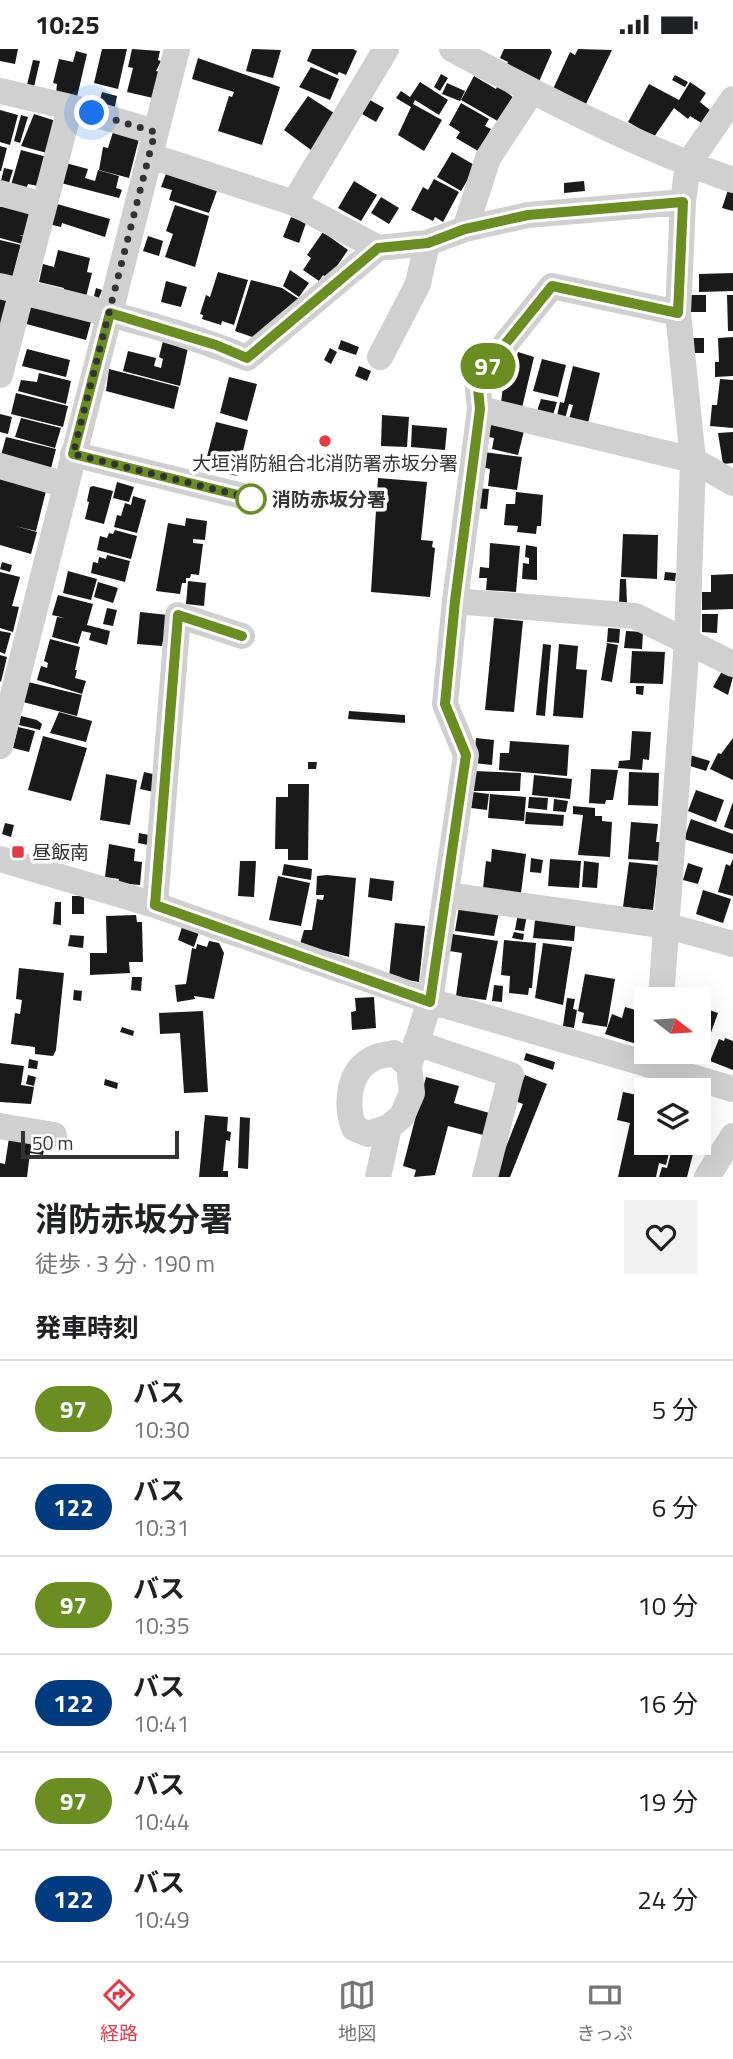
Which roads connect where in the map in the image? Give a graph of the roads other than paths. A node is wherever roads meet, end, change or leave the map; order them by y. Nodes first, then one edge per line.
1 (177, 49) edge
2 (386, 49) edge
3 (452, 49) edge
4 (0, 91) edge
5 (532, 91) junction
6 (733, 99) edge
7 (70, 107) junction
8 (153, 144) junction
9 (688, 164) junction
10 (733, 180) edge
11 (0, 193) edge
12 (294, 202) junction
13 (683, 202) junction
14 (44, 205) junction
15 (465, 229) junction
16 (428, 243) junction
17 (378, 248) junction
18 (11, 289) edge
19 (110, 313) junction
20 (678, 313) junction
21 (380, 357) dead end
22 (0, 375) edge
23 (480, 409) junction
24 (73, 454) junction
25 (693, 460) junction
26 (0, 466) edge
27 (733, 483) edge
28 (66, 485) junction
29 (254, 499) dead end
30 (455, 601) junction
31 (242, 636) dead end
32 (687, 641) junction
33 (733, 664) edge
34 (0, 746) edge
35 (0, 859) edge
36 (446, 895) junction
37 (155, 905) junction
38 (668, 926) junction
39 (733, 944) edge
40 (663, 987) edge
41 (430, 1002) junction
42 (634, 1053) edge
43 (413, 1055) junction
44 (671, 1064) edge
45 (733, 1089) edge
46 (0, 1126) edge
47 (389, 1127) junction
48 (54, 1135) dead end
49 (733, 1136) edge
50 (378, 1177) edge
51 (485, 1177) edge
52 (707, 1177) edge

1 - 8 street
2 - 12 street
3 - 5 street
4 - 7 street
5 - 9 street
5 - 15 street
6 - 9 street
7 - 8 street
7 - 14 street
8 - 12 street
8 - 19 street
9 - 10 street
9 - 13 street
11 - 14 street
12 - 17 street
13 - 15 street
13 - 20 street
14 - 18 street
15 - 16 street
16 - 17 street
16 - 21 street
17 - 19 street
18 - 19 street
18 - 22 street
19 - 24 street
20 - 23 street
20 - 25 street
23 - 25 street
23 - 30 street
24 - 28 street
24 - 29 street
25 - 27 street
25 - 32 street
26 - 28 street
28 - 34 street
30 - 32 street
30 - 36 street
31 - 37 street
32 - 33 street
32 - 38 street
35 - 37 street
36 - 38 street
36 - 41 street
37 - 41 street
38 - 39 street
38 - 40 street
41 - 42 street
41 - 43 street
43 - 47 street
43 - 47 street
43 - 51 street
44 - 45 street
46 - 48 street
47 - 50 street
49 - 52 street

